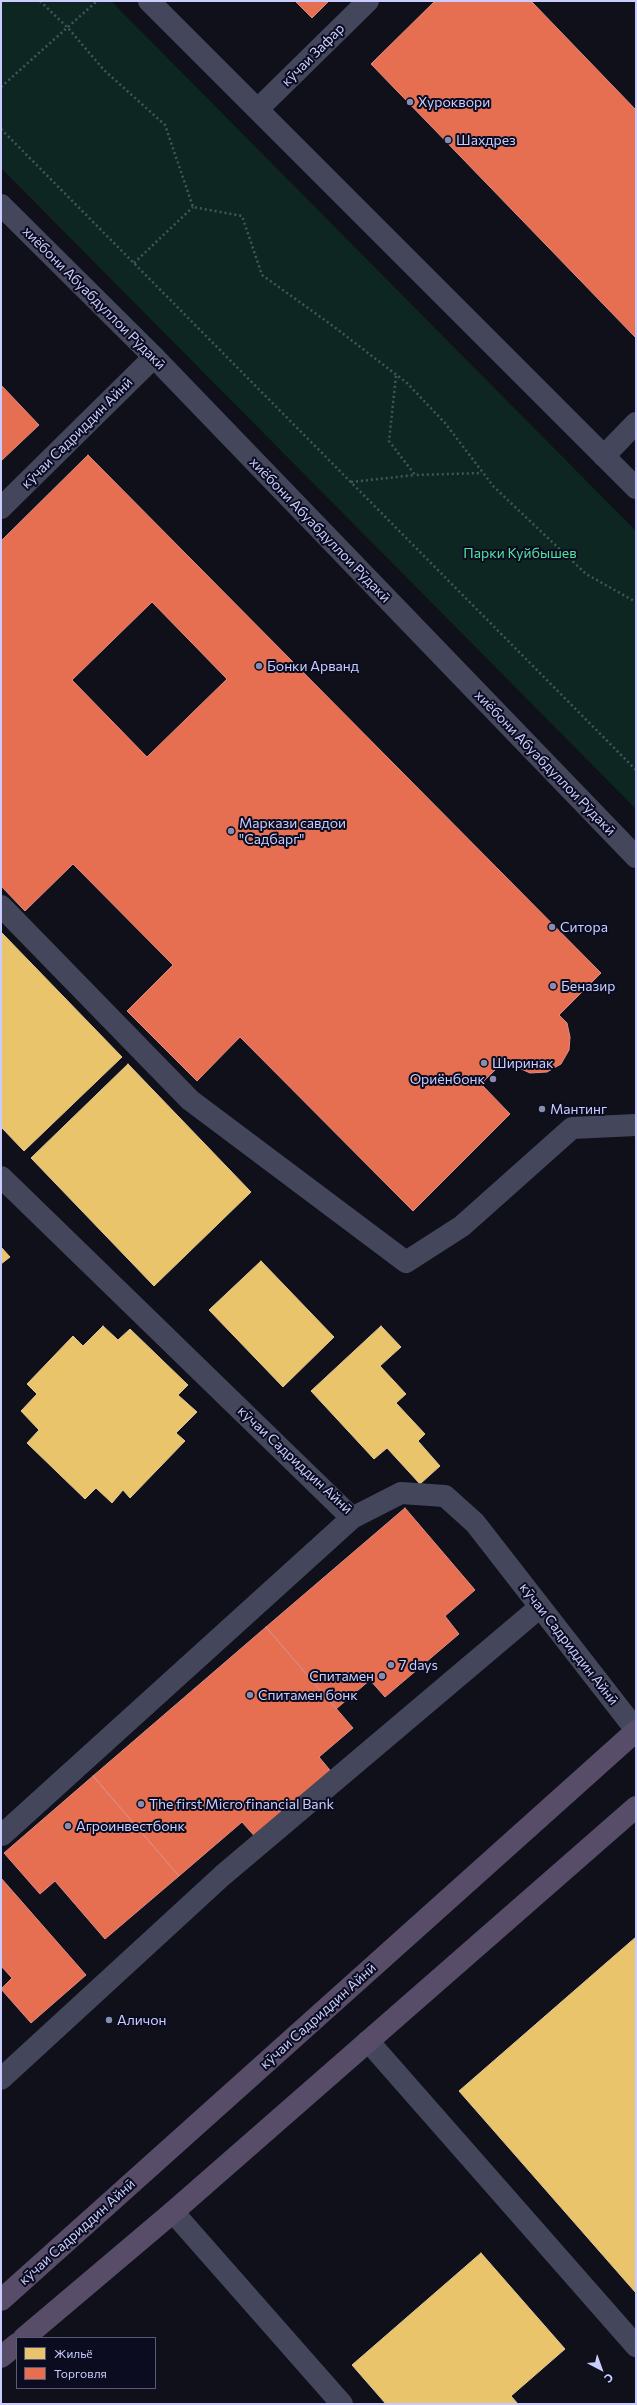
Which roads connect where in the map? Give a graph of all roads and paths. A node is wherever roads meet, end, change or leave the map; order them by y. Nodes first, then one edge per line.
1 (40, 1) edge
2 (98, 1) edge
3 (149, 1) edge
4 (368, 1) edge
5 (68, 28) junction
6 (1, 87) edge
7 (258, 110) junction
8 (1, 129) edge
9 (1, 205) edge
10 (193, 207) junction
11 (134, 263) junction
12 (154, 357) junction
13 (396, 376) junction
14 (636, 423) edge
15 (604, 456) junction
16 (483, 473) junction
17 (415, 475) junction
18 (351, 482) junction
19 (636, 488) edge
20 (1, 508) edge
21 (636, 602) edge
22 (636, 770) edge
23 (636, 857) edge
24 (1, 906) edge
25 (636, 1125) edge
26 (1, 1177) edge
27 (352, 1518) junction
28 (540, 1607) junction
29 (636, 1730) edge
30 (636, 1807) edge
31 (2, 1835) dead end
32 (368, 2041) junction
33 (1, 2079) edge
34 (172, 2212) junction
35 (1, 2300) edge
36 (25, 2337) edge
37 (16, 2345) edge
38 (636, 2346) edge
39 (1, 2358) edge
40 (342, 2404) edge

1 - 5 path
2 - 5 path
3 - 7 street
4 - 7 street, кӯчаи Зафар
5 - 6 path
5 - 10 path
7 - 15 street
8 - 11 path
9 - 12 street, хиёбони Абуабдуллои Рӯдакӣ
10 - 11 path
10 - 13 path
11 - 18 path
12 - 20 street, кӯчаи Садриддин Айнӣ
12 - 23 street, хиёбони Абуабдуллои Рӯдакӣ
13 - 16 path
13 - 17 path
14 - 15 street
15 - 19 street
16 - 17 path
16 - 21 path
17 - 18 path
18 - 22 path
24 - 25 street
26 - 27 street, кӯчаи Садриддин Айнӣ
27 - 28 street, кӯчаи Садриддин Айнӣ
27 - 31 street
28 - 29 street, кӯчаи Садриддин Айнӣ
28 - 33 street
29 - 35 highway, кӯчаи Садриддин Айнӣ
30 - 32 highway
32 - 34 highway
32 - 38 street
34 - 36 highway
34 - 40 street
37 - 39 highway

